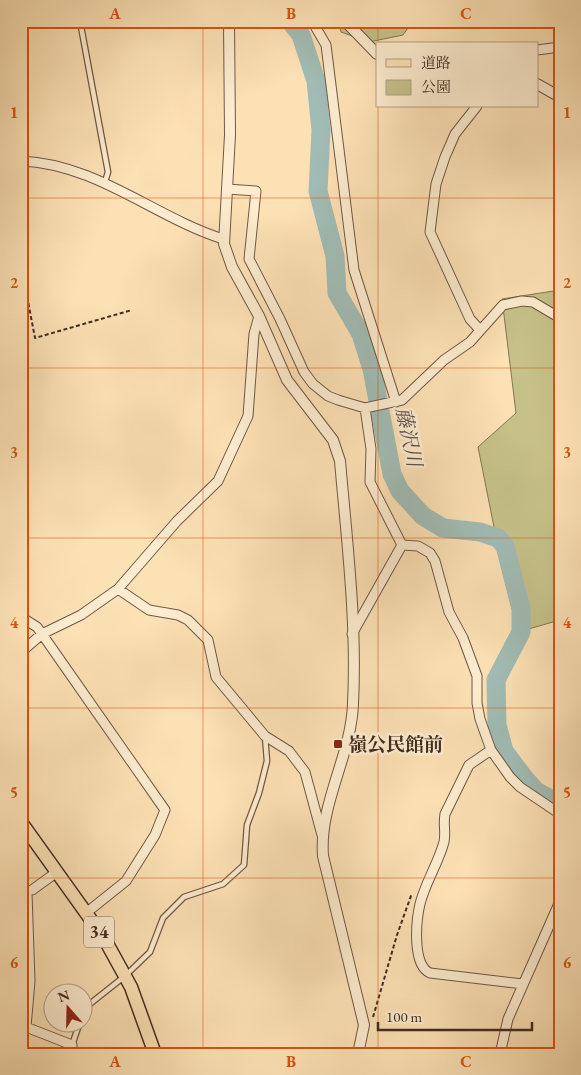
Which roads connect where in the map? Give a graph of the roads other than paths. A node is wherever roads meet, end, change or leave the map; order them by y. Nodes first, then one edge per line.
1 (80, 21) edge
2 (229, 21) edge
3 (312, 21) edge
4 (344, 21) edge
5 (560, 47) edge
6 (538, 50) edge
7 (376, 53) edge
8 (538, 85) edge
9 (560, 96) edge
10 (475, 108) edge
11 (21, 161) edge
12 (105, 182) junction
13 (227, 189) junction
14 (223, 239) junction
15 (259, 316) junction
16 (560, 318) edge
17 (480, 330) junction
18 (394, 403) junction
19 (367, 408) junction
20 (402, 545) junction
21 (118, 589) junction
22 (21, 618) edge
23 (42, 634) junction
24 (352, 635) junction
25 (21, 652) edge
26 (265, 736) junction
27 (492, 750) junction
28 (560, 814) edge
29 (21, 822) edge
30 (322, 835) junction
31 (57, 872) junction
32 (24, 893) edge
33 (560, 901) edge
34 (86, 913) junction
35 (125, 976) junction
36 (523, 984) junction
37 (92, 1002) edge
38 (77, 1032) edge
39 (72, 1049) edge
40 (155, 1054) edge
41 (358, 1054) edge
42 (500, 1054) edge

1 - 12 lane
2 - 13 street
3 - 18 street
4 - 7 street
5 - 6 street
8 - 9 street
10 - 17 street
11 - 12 street
12 - 14 street
13 - 14 street
13 - 19 street
14 - 15 street
15 - 21 street
15 - 24 street
16 - 17 street
17 - 18 street
18 - 19 street
19 - 20 street
20 - 24 street
20 - 27 street
21 - 23 street
21 - 26 street
22 - 23 street
23 - 25 street
23 - 34 street
24 - 30 street
26 - 30 street
26 - 35 lane
27 - 28 street
27 - 36 street
29 - 31 main road, 34
30 - 41 street
31 - 32 street
31 - 34 main road, 34
32 - 39 street
33 - 36 street
34 - 35 main road, 34
35 - 37 lane
35 - 40 main road, 34
36 - 42 street
38 - 39 lane

